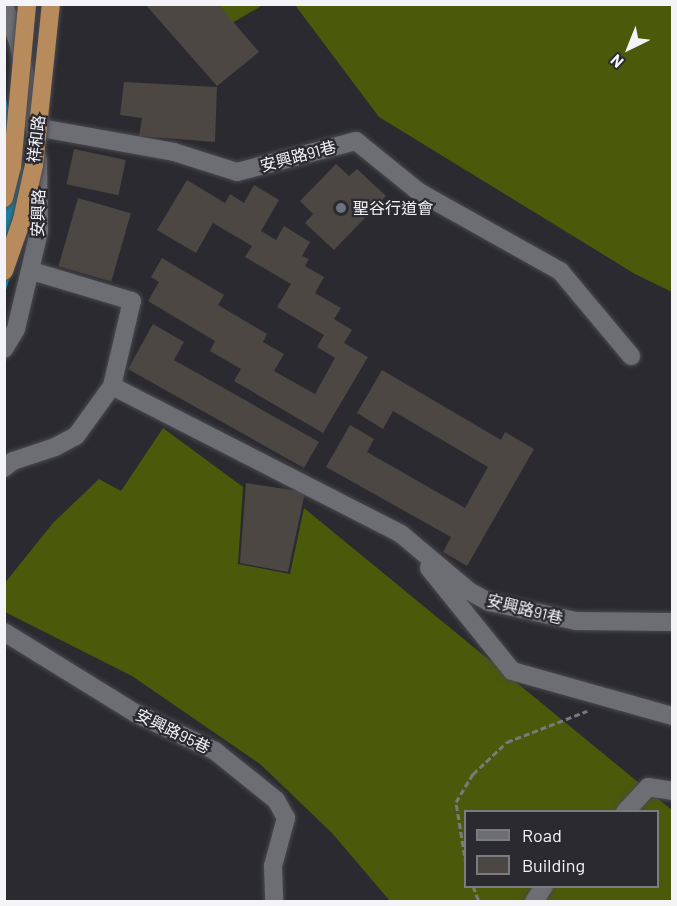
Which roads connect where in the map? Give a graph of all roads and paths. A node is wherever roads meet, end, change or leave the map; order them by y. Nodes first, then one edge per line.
1 (27, 4) edge
2 (51, 4) edge
3 (4, 5) edge
4 (35, 127) junction
5 (4, 198) edge
6 (4, 271) edge
7 (32, 271) junction
8 (4, 349) edge
9 (631, 356) dead end
10 (111, 387) junction
11 (9, 464) edge
12 (401, 534) junction
13 (672, 622) edge
14 (4, 632) edge
15 (613, 699) junction
16 (672, 716) edge
17 (672, 792) edge
18 (627, 810) edge
19 (464, 857) edge
20 (543, 888) edge
21 (274, 902) edge
22 (534, 902) edge

1 - 5 main road, 祥和路, bridge
2 - 6 main road, 祥和路, bridge
3 - 4 street, 安興路
4 - 7 street, 安興路
4 - 9 street, 安興路91巷
7 - 8 street, 安興路
7 - 10 street
10 - 11 street
10 - 12 street, 安興路91巷
12 - 13 street, 安興路91巷
12 - 15 street
14 - 21 street, 安興路95巷
15 - 16 street
15 - 19 path
17 - 18 street
20 - 22 street

